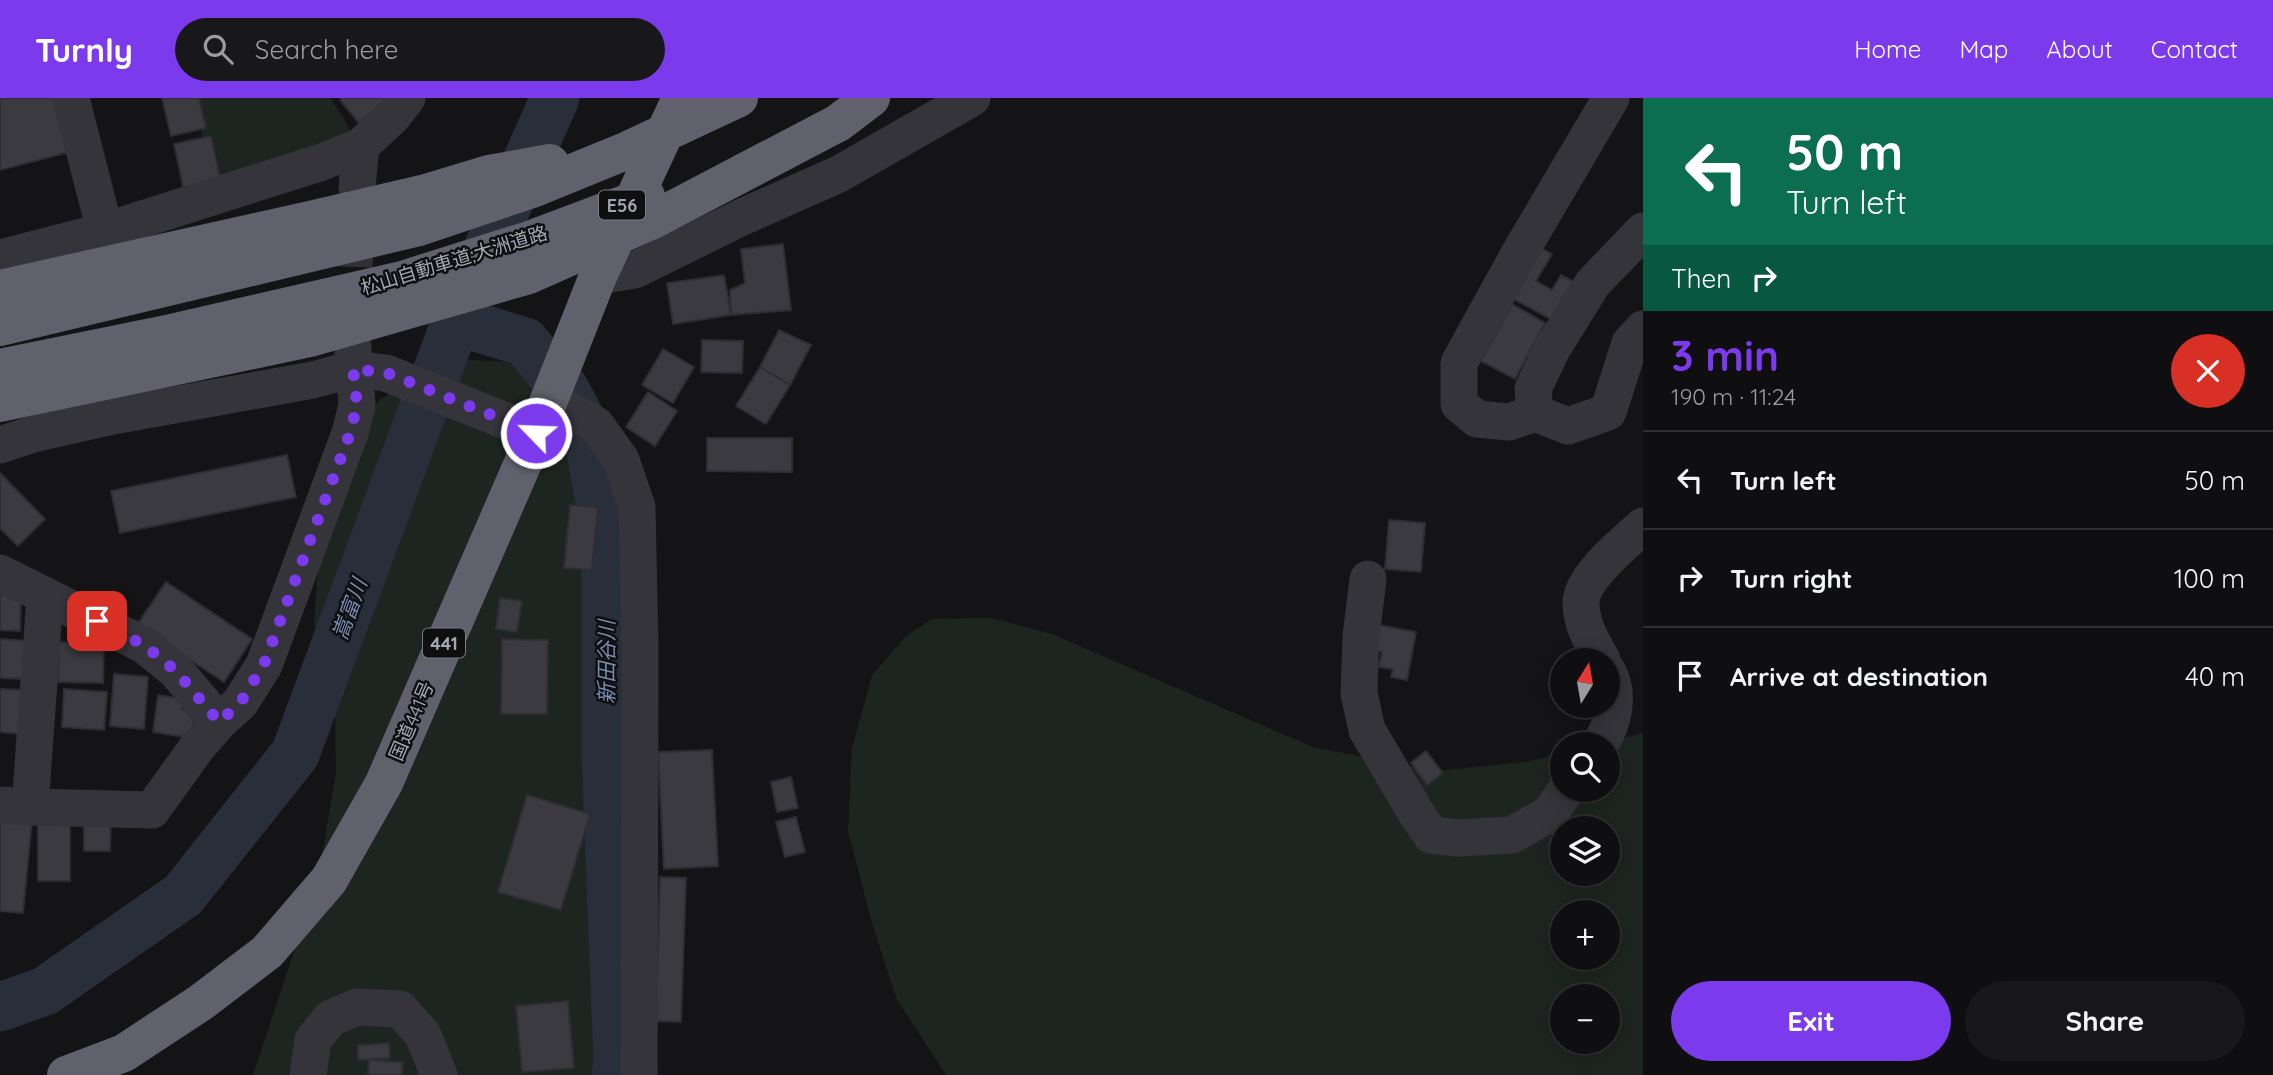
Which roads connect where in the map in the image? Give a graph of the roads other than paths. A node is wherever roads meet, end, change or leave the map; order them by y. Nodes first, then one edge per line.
1 (71, 98) edge
2 (407, 98) edge
3 (681, 98) edge
4 (739, 98) edge
5 (871, 98) edge
6 (972, 98) edge
7 (1611, 98) edge
8 (839, 109) edge
9 (361, 146) junction
10 (356, 187) tunnel mouth
11 (422, 210) junction
12 (105, 231) junction
13 (1643, 231) edge
14 (0, 258) edge
15 (598, 276) junction
16 (0, 289) edge
17 (0, 327) edge
18 (1643, 329) edge
19 (364, 360) junction
20 (0, 368) edge
21 (549, 397) junction
22 (0, 403) edge
23 (1535, 413) junction
24 (536, 433) junction
25 (0, 446) edge
26 (1643, 526) edge
27 (0, 573) edge
28 (1368, 579) dead end
29 (49, 598) junction
30 (1596, 648) edge
31 (219, 722) junction
32 (1558, 802) edge
33 (15, 806) edge
34 (66, 1075) edge
35 (308, 1075) edge
36 (439, 1075) edge
37 (639, 1075) edge

1 - 12 street
2 - 9 street
3 - 15 highway, 国道441号 / 441
4 - 11 highway
5 - 8 highway
6 - 15 street
7 - 23 street
8 - 20 highway, 松山自動車道;大洲道路 / E56
8 - 22 highway
9 - 10 street
9 - 12 street
11 - 16 highway
11 - 17 highway
12 - 14 street
13 - 23 street
15 - 21 highway, 国道441号 / 441
18 - 23 street
19 - 24 street
19 - 25 street
19 - 31 street
21 - 24 highway, 国道441号 / 441
21 - 37 street
24 - 34 highway, 国道441号 / 441
26 - 30 street
27 - 29 street
28 - 32 street
29 - 31 street
29 - 33 street
31 - 33 street
35 - 36 street

